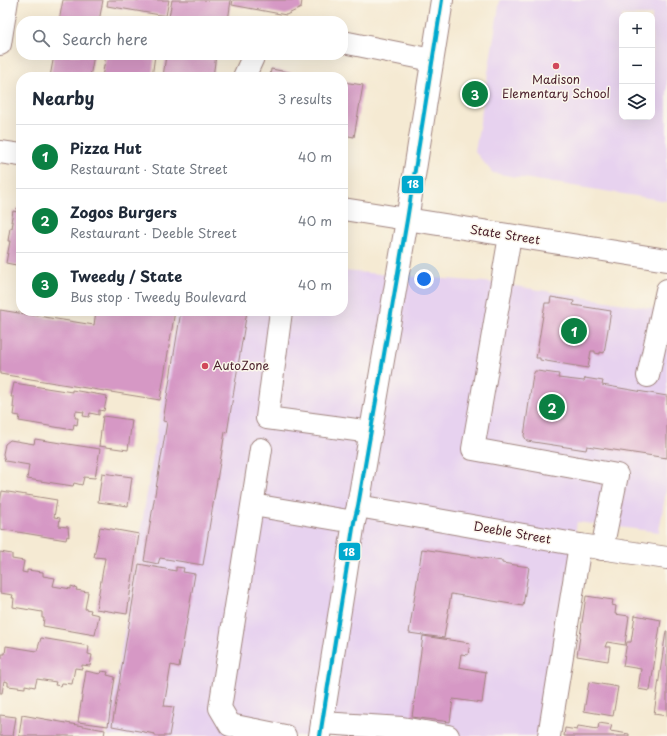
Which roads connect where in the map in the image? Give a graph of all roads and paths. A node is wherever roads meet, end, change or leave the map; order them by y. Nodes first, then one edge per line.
1 (7, 0) edge
2 (442, 0) edge
3 (348, 43) edge
4 (0, 44) edge
5 (252, 60) edge
6 (432, 60) junction
7 (246, 72) edge
8 (0, 152) edge
9 (16, 154) edge
10 (348, 210) edge
11 (407, 220) junction
12 (510, 236) junction
13 (667, 260) edge
14 (667, 290) edge
15 (280, 316) edge
16 (648, 376) dead end
17 (371, 432) junction
18 (261, 449) dead end
19 (253, 505) junction
20 (356, 514) junction
21 (580, 545) junction
22 (602, 549) junction
23 (667, 558) edge
24 (321, 730) edge
25 (285, 736) edge
26 (448, 736) edge
27 (549, 736) edge

1 - 4 main road
2 - 6 main road
3 - 6 main road
5 - 7 main road
6 - 11 main road
8 - 9 main road
10 - 11 main road, State Street
11 - 12 main road, State Street
11 - 17 main road
12 - 13 main road, State Street
12 - 22 main road
14 - 16 main road
15 - 17 main road
17 - 20 main road
18 - 19 main road
19 - 20 main road, Deeble Street
19 - 25 main road
20 - 21 main road, Deeble Street
20 - 24 main road
21 - 22 main road, Deeble Street
21 - 27 main road
22 - 23 main road, Deeble Street
24 - 26 main road

